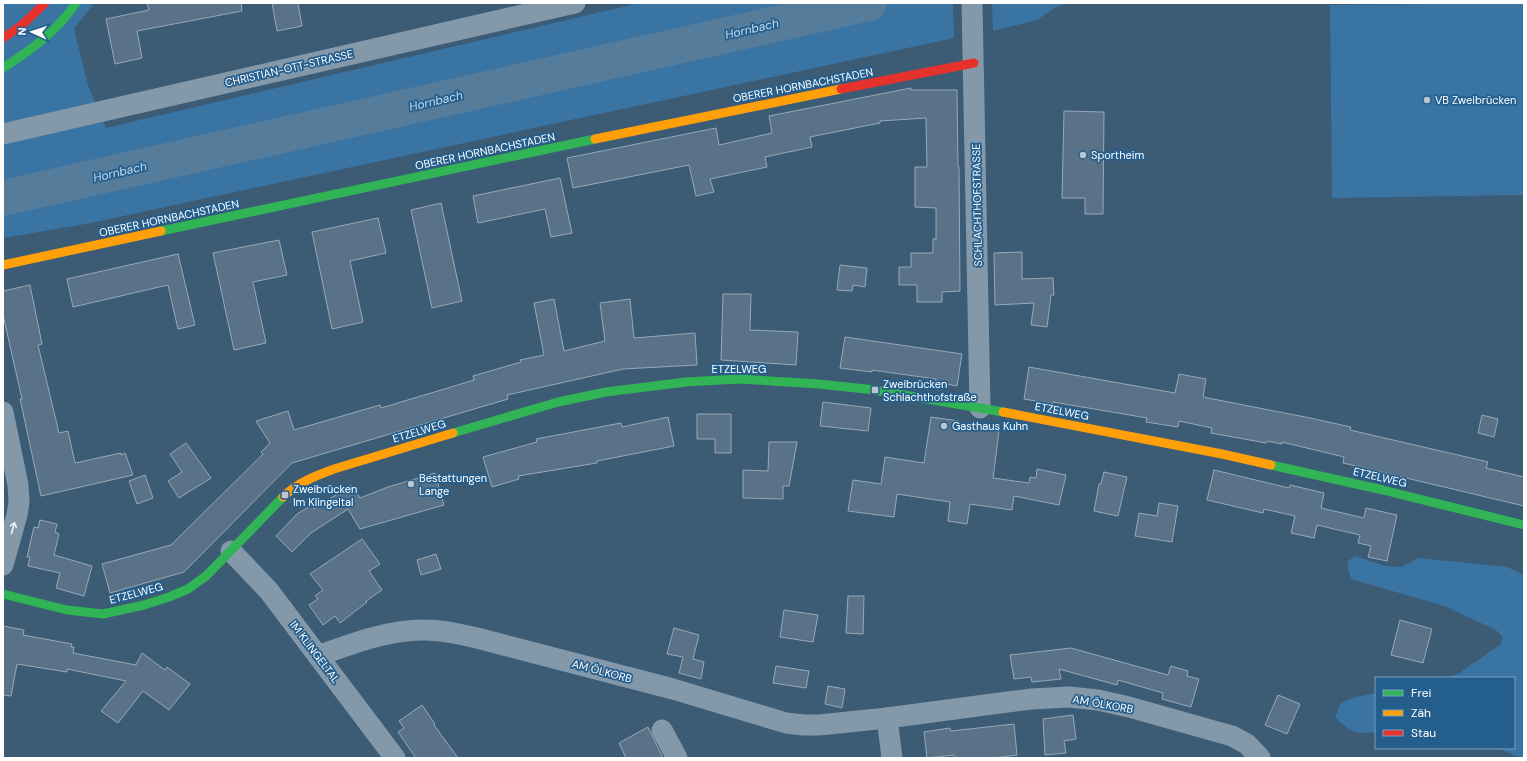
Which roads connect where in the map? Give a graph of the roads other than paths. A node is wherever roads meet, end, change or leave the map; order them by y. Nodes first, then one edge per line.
1 (45, 3) edge
2 (76, 3) edge
3 (575, 3) edge
4 (972, 3) edge
5 (3, 38) edge
6 (974, 63) junction
7 (3, 68) edge
8 (3, 134) edge
9 (3, 265) edge
10 (980, 408) junction
11 (3, 412) edge
12 (1524, 525) edge
13 (230, 551) junction
14 (3, 565) edge
15 (3, 594) edge
16 (318, 656) junction
17 (887, 718) junction
18 (662, 730) dead end
19 (395, 758) edge
20 (677, 758) edge
21 (892, 758) edge
22 (1260, 758) edge

1 - 5 main road
2 - 7 main road
3 - 8 street, CHRISTIAN-OTT-STRASSE
4 - 6 street, SCHLACHTHOFSTRASSE
6 - 9 main road, OBERER HORNBACHSTADEN
6 - 10 street, SCHLACHTHOFSTRASSE
10 - 12 main road, ETZELWEG
10 - 13 main road, ETZELWEG
14 -> 11 street
13 - 15 main road, ETZELWEG
13 - 16 street, IM KLINGELTAL
16 - 17 street, AM ÖLKORB
16 - 19 street, IM KLINGELTAL
17 - 21 street
17 - 22 street, AM ÖLKORB
18 - 20 street

